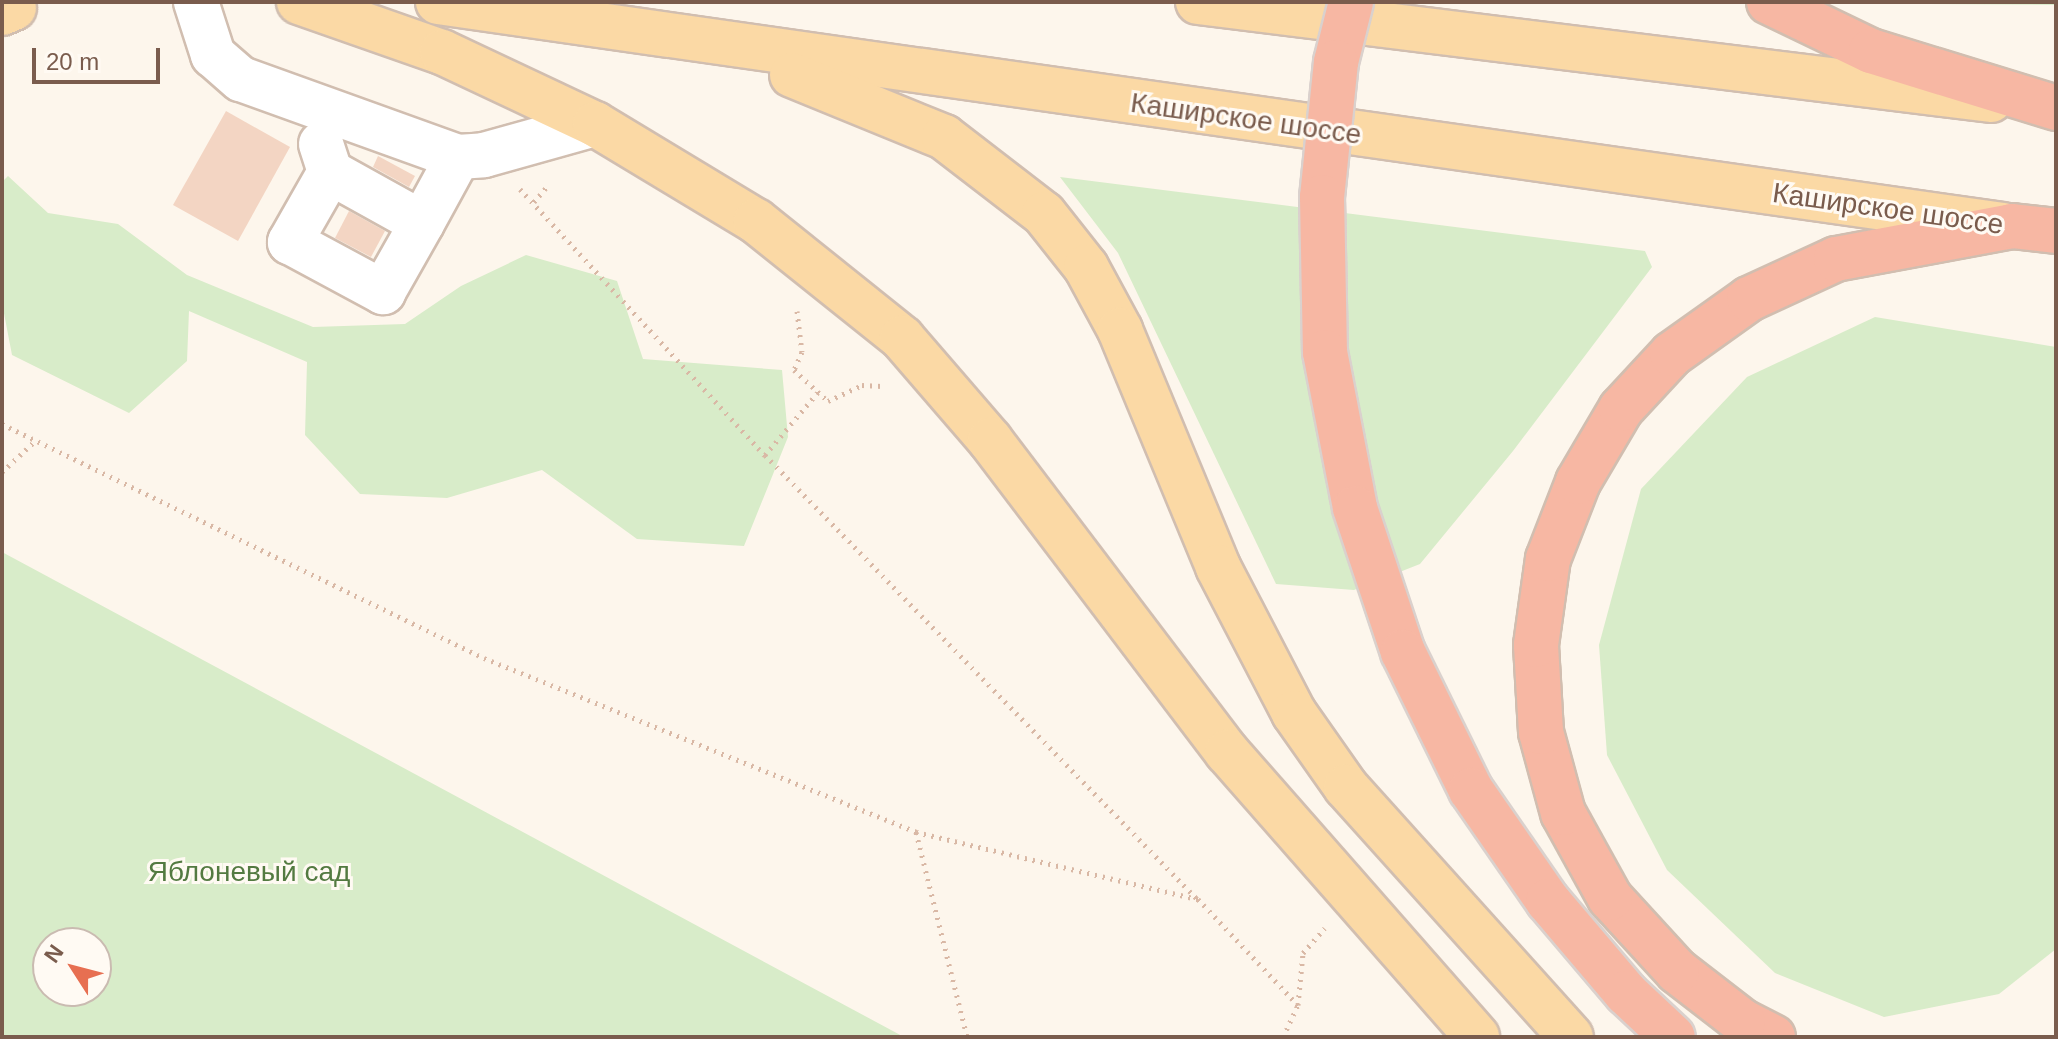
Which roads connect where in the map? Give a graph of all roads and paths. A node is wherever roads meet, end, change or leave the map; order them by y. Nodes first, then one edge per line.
1 (196, 2) edge
2 (299, 2) edge
3 (438, 2) edge
4 (1198, 2) edge
5 (1351, 2) edge
6 (1769, 2) edge
7 (707, 44) junction
8 (310, 107) junction
9 (2048, 107) edge
10 (595, 124) junction
11 (458, 157) junction
12 (330, 172) junction
13 (560, 174) dead end
14 (422, 223) junction
15 (2012, 226) junction
16 (2056, 231) edge
17 (796, 306) dead end
18 (818, 392) junction
19 (828, 401) dead end
20 (2, 424) edge
21 (35, 441) junction
22 (765, 455) junction
23 (2, 472) edge
24 (916, 832) junction
25 (1198, 899) junction
26 (1325, 928) dead end
27 (1298, 1005) junction
28 (967, 1037) edge
29 (1283, 1037) edge
30 (1477, 1037) edge
31 (1571, 1037) edge
32 (1673, 1037) edge
33 (1773, 1037) edge

1 - 8 lane
2 - 10 main road
3 - 7 main road, Каширское шоссе
4 - 9 main road
5 - 32 highway, bridge
6 - 9 highway
7 - 15 main road, Каширское шоссе
7 - 31 main road
8 - 11 lane
8 - 12 lane
10 - 11 lane
10 - 30 main road
11 - 14 lane
12 - 14 lane
12 - 14 lane
13 - 22 path
15 - 16 highway, Каширское шоссе
15 - 33 highway
17 - 18 path
18 - 19 path
18 - 22 path
20 - 21 path
21 - 23 path
21 - 24 path
22 - 25 path
24 - 25 path
24 - 28 path
25 - 27 path
26 - 27 path
27 - 29 path

